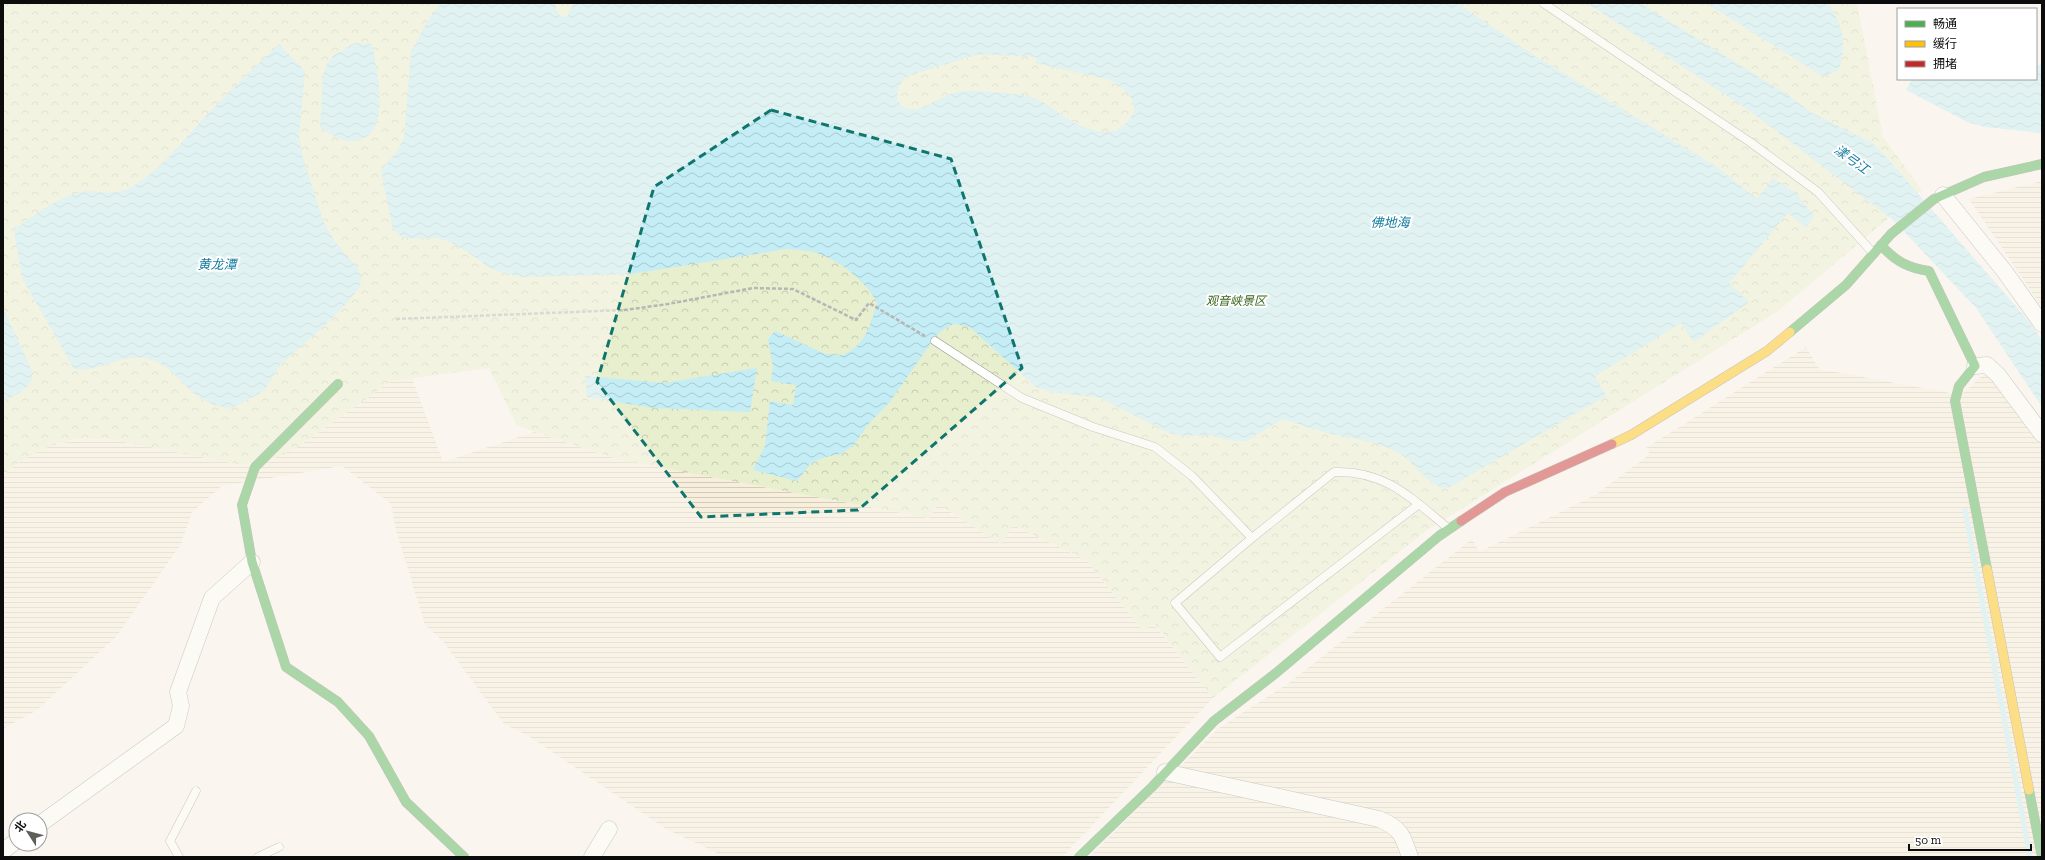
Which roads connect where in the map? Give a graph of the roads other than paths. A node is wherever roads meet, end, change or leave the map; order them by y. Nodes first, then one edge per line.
1 (1543, 3) edge
2 (2042, 164) edge
3 (1938, 197) junction
4 (1881, 245) junction
5 (1874, 253) junction
6 (2042, 324) edge
7 (935, 341) road end
8 (1975, 366) junction
9 (338, 384) dead end
10 (2042, 434) edge
11 (1419, 504) junction
12 (1449, 529) junction
13 (1252, 538) junction
14 (252, 562) junction
15 (1165, 772) junction
16 (196, 791) dead end
17 (48, 818) edge
18 (609, 829) dead end
19 (279, 847) dead end
20 (179, 857) edge
21 (258, 857) edge
22 (464, 857) edge
23 (592, 857) edge
24 (1079, 857) edge
25 (1410, 857) edge
26 (2042, 857) edge

1 - 5 lane
2 - 3 street
3 - 4 street
3 - 6 street
4 - 5 street
4 - 8 street
5 - 12 street
7 - 13 lane
8 - 10 street
8 - 26 street
9 - 14 street
11 - 12 lane
11 - 13 lane
11 - 13 lane
12 - 15 street
14 - 17 street
14 - 22 street
15 - 24 street
15 - 25 street
16 - 20 lane
18 - 23 street
19 - 21 lane

